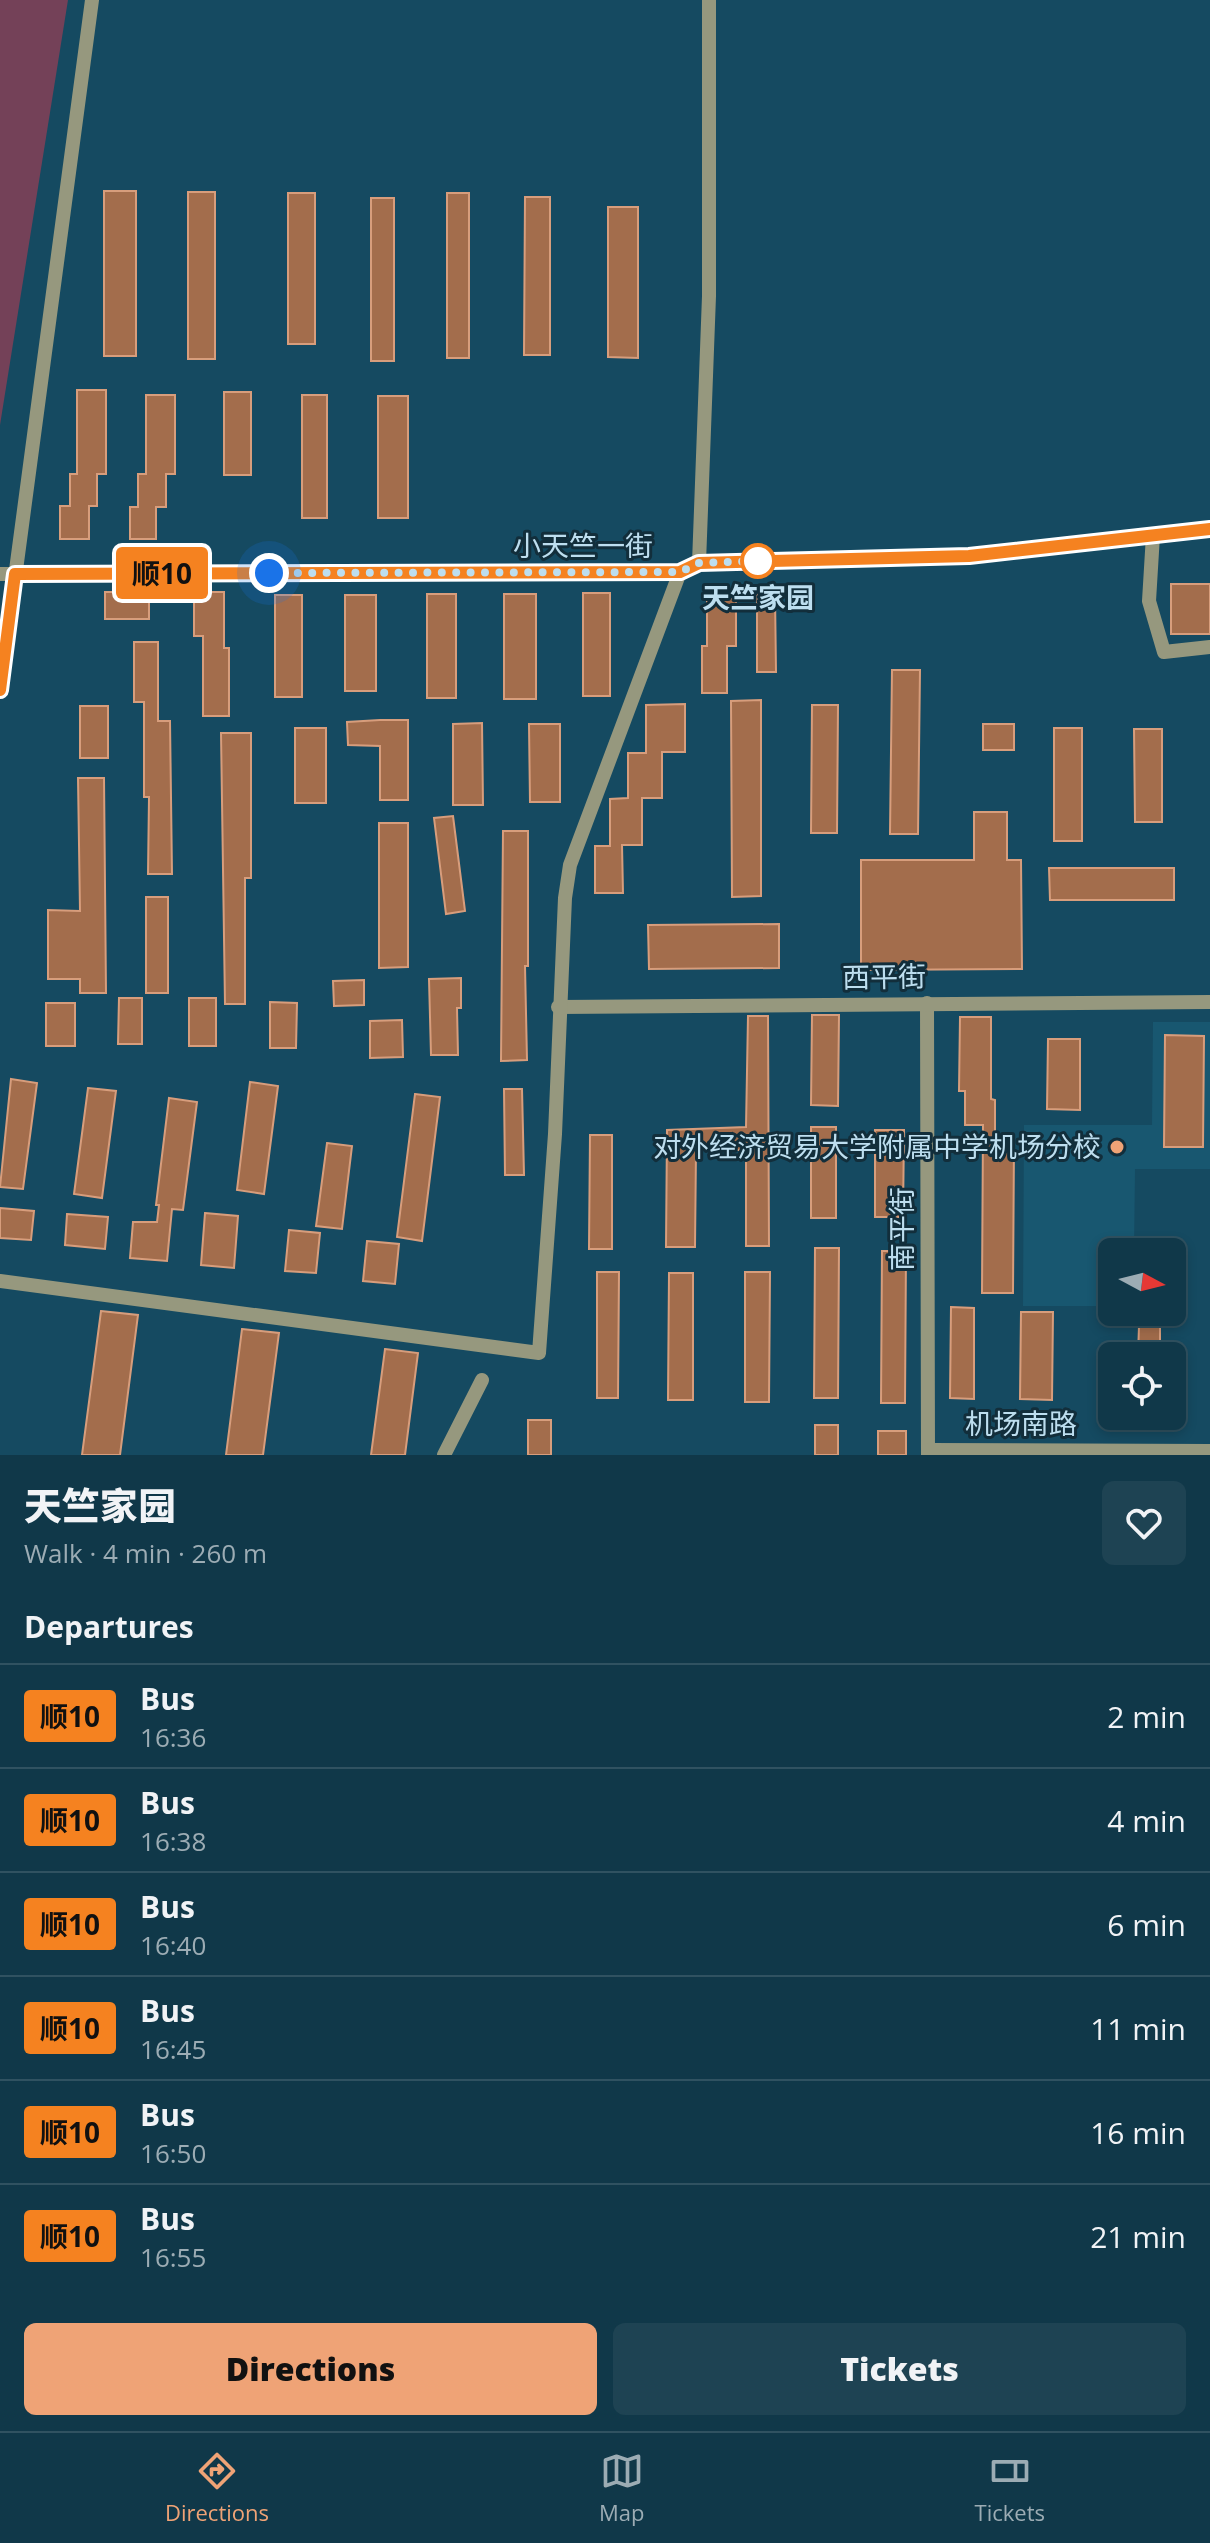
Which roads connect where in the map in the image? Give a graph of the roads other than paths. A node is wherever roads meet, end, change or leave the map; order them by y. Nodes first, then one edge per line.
1 (92, 0) edge
2 (709, 0) edge
3 (1210, 529) edge
4 (1153, 535) junction
5 (699, 563) junction
6 (680, 572) junction
7 (8, 574) edge
8 (1210, 647) edge
9 (0, 690) edge
10 (1210, 1002) edge
11 (927, 1003) junction
12 (558, 1007) junction
13 (0, 1281) edge
14 (482, 1380) dead end
15 (1210, 1451) edge
16 (928, 1452) edge
17 (444, 1455) edge

1 - 7 street
2 - 5 street
3 - 4 street, 小天竺一街
4 - 5 street, 小天竺一街
4 - 8 street
5 - 6 street, 小天竺一街
6 - 7 street, 小天竺一街
6 - 12 street
7 - 9 street
10 - 11 street, 西平街
11 - 12 street, 西平街
11 - 16 street, 南平街
12 - 13 street
14 - 17 street
15 - 16 street, 机场南路

